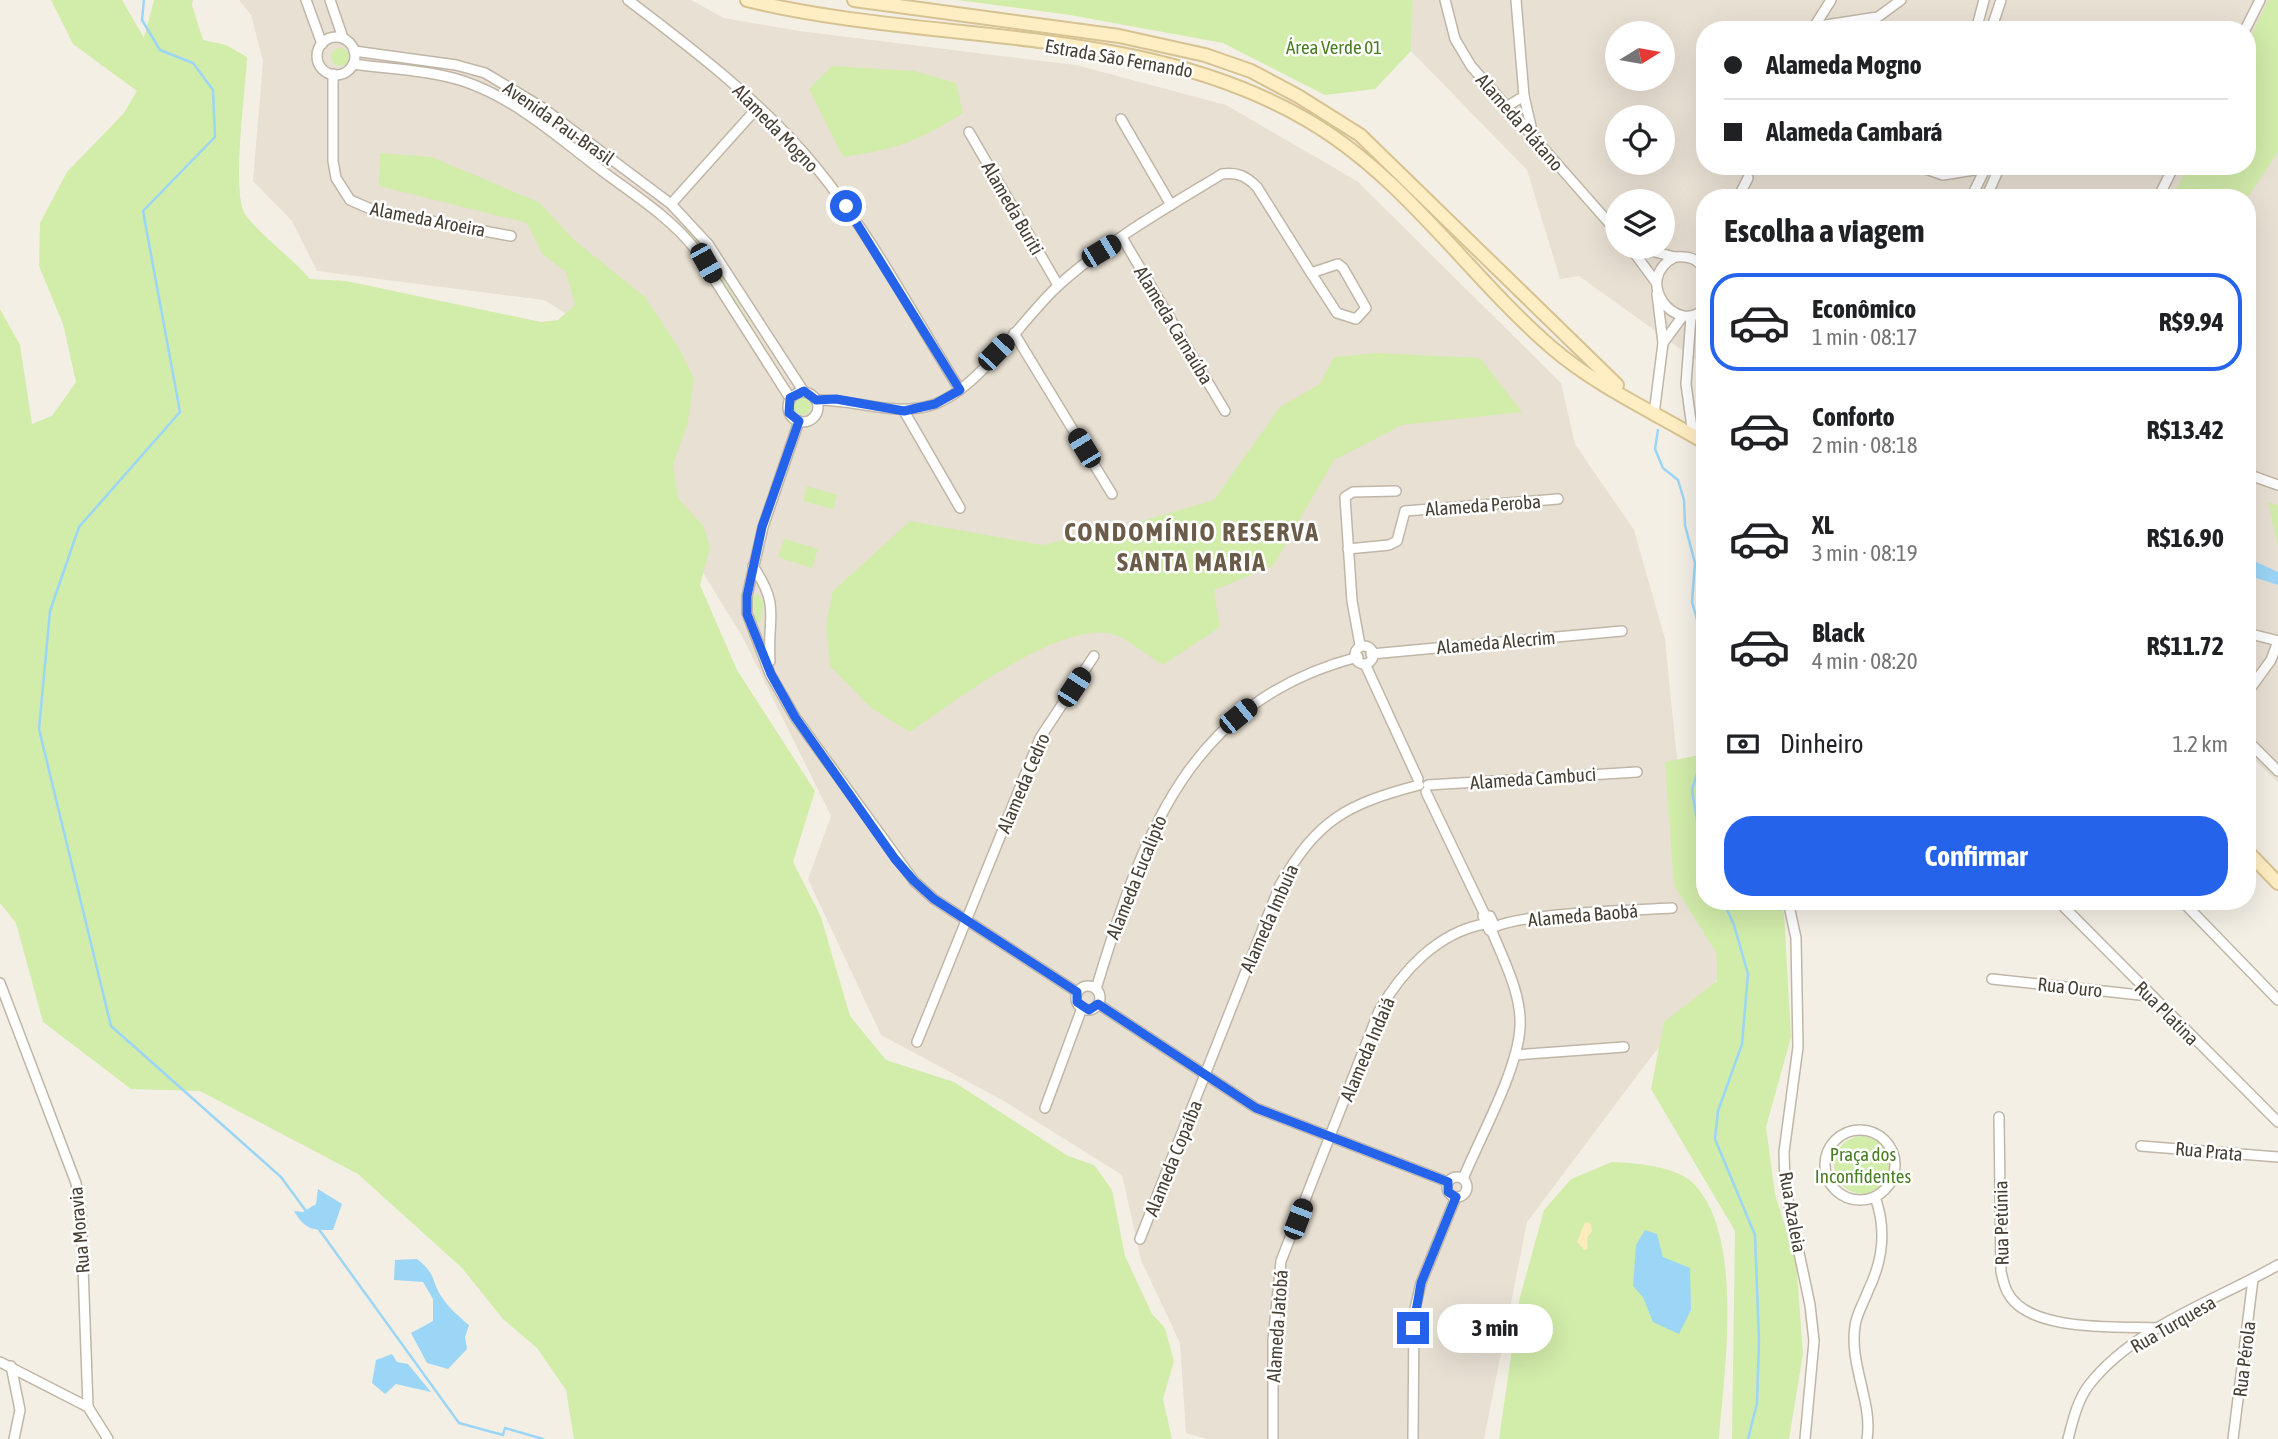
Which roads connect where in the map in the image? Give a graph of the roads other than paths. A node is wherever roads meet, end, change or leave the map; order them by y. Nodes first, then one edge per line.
1 (306, 0) edge
2 (330, 0) edge
3 (628, 0) edge
4 (747, 0) edge
5 (854, 0) edge
6 (1445, 0) edge
7 (1516, 0) edge
8 (1831, 0) edge
9 (1901, 0) edge
10 (1984, 0) edge
11 (2001, 0) edge
12 (2260, 0) edge
13 (1818, 21) edge
14 (1857, 21) edge
15 (1978, 21) edge
16 (1994, 21) edge
17 (2250, 21) edge
18 (343, 38) junction
19 (321, 44) junction
20 (354, 51) junction
21 (353, 64) junction
22 (333, 74) junction
23 (1524, 96) junction
24 (758, 107) junction
25 (1506, 107) junction
26 (1121, 120) dead end
27 (969, 132) dead end
28 (1533, 137) junction
29 (1748, 178) dead end
30 (1742, 189) edge
31 (639, 198) junction
32 (671, 204) junction
33 (1171, 205) junction
34 (1605, 218) edge
35 (683, 233) junction
36 (511, 236) dead end
37 (1122, 239) junction
38 (1675, 257) edge
39 (1638, 259) edge
40 (1673, 259) edge
41 (1696, 261) edge
42 (1311, 273) junction
43 (1058, 285) junction
44 (1656, 285) junction
45 (1696, 313) edge
46 (1686, 317) junction
47 (1014, 333) junction
48 (1663, 343) junction
49 (960, 390) junction
50 (804, 391) junction
51 (790, 398) junction
52 (1629, 399) junction
53 (816, 400) junction
54 (904, 411) junction
55 (1225, 411) dead end
56 (1654, 414) junction
57 (799, 421) junction
58 (1692, 435) junction
59 (1696, 437) edge
60 (2256, 477) edge
61 (2278, 485) edge
62 (1396, 491) dead end
63 (1112, 494) dead end
64 (1558, 499) dead end
65 (960, 508) dead end
66 (1348, 549) junction
67 (753, 566) junction
68 (766, 586) junction
69 (750, 587) junction
70 (770, 625) junction
71 (754, 629) junction
72 (1622, 631) dead end
73 (2256, 635) edge
74 (2278, 641) edge
75 (1360, 645) junction
76 (1371, 654) junction
77 (1094, 656) dead end
78 (1358, 657) junction
79 (1366, 666) junction
80 (771, 674) junction
81 (2256, 681) edge
82 (2256, 749) edge
83 (2278, 771) edge
84 (1637, 772) dead end
85 (1423, 785) junction
86 (2256, 860) edge
87 (2278, 883) edge
88 (1672, 908) dead end
89 (1790, 910) edge
90 (2067, 910) edge
91 (2191, 910) edge
92 (967, 918) junction
93 (1489, 923) junction
94 (1992, 979) dead end
95 (0, 983) edge
96 (1096, 989) junction
97 (1077, 992) junction
98 (2149, 996) junction
99 (2278, 1000) edge
100 (1098, 1004) junction
101 (1082, 1008) junction
102 (916, 1042) dead end
103 (1624, 1047) dead end
104 (1515, 1055) junction
105 (1206, 1077) junction
106 (1045, 1108) dead end
107 (1999, 1117) dead end
108 (2278, 1122) edge
109 (1331, 1138) junction
110 (2141, 1146) dead end
111 (2278, 1157) edge
112 (1463, 1179) junction
113 (1448, 1182) junction
114 (1456, 1197) junction
115 (1875, 1197) junction
116 (1140, 1239) dead end
117 (2278, 1265) edge
118 (2253, 1279) junction
119 (2160, 1328) junction
120 (0, 1362) edge
121 (11, 1366) junction
122 (88, 1407) junction
123 (14, 1439) edge
124 (108, 1439) edge
125 (1273, 1439) edge
126 (1413, 1439) edge
127 (1805, 1439) edge
128 (1867, 1439) edge
129 (2068, 1439) edge
130 (2233, 1439) edge

1 - 19 street
2 - 18 street
3 - 24 street, Alameda Mogno
4 - 52 main road, Estrada São Fernando
5 - 52 main road, Estrada São Fernando
6 - 25 street, Alameda Plátano
7 - 23 street
8 - 13 street
9 - 14 street
10 - 15 street
11 - 16 street
12 - 17 street
18 - 19 street
18 - 20 street
19 - 22 street
20 - 21 street
20 - 32 street, Avenida Pau-Brasil
21 - 22 street
21 - 31 street, Avenida Pau-Brasil
22 - 36 street, Alameda Aroeira
23 - 25 street
23 - 28 street
24 - 32 street
24 - 49 street, Alameda Mogno
25 - 28 street, Alameda Plátano
26 - 33 street
27 - 43 street, Alameda Buriti
28 - 34 street, Alameda Plátano
29 - 30 street
31 - 32 street, Avenida Pau-Brasil
31 - 35 street, Avenida Pau-Brasil
32 - 35 street, Avenida Pau-Brasil
32 - 50 street, Avenida Pau-Brasil
33 - 37 street
33 - 42 street
35 - 51 street, Avenida Pau-Brasil
37 - 43 street
37 - 55 street, Alameda Carnaúba
38 - 41 street
39 - 44 street
40 - 44 street
42 - 42 street
43 - 47 street
44 - 46 street
44 - 48 street
45 - 46 street
46 - 48 street
46 - 58 street
47 - 49 street
47 - 63 street
48 - 56 street
49 - 54 street
50 - 51 street
50 - 53 street, Avenida Pau-Brasil
51 - 57 street, Avenida Pau-Brasil
52 - 56 main road, Estrada São Fernando
53 - 54 street
53 - 57 street
54 - 65 street
56 - 58 main road, Estrada São Fernando
57 - 67 street
58 - 59 main road, Estrada São Fernando
60 - 61 street
62 - 66 street
64 - 66 street, Alameda Peroba
66 - 75 street
67 - 68 street
67 - 69 street
68 - 69 street
68 - 70 street
69 - 71 street
70 - 71 street
70 - 80 street
71 - 80 street
72 - 76 street, Alameda Alecrim
73 - 74 street
74 - 81 street
75 - 76 street
75 - 78 street
76 - 79 street
77 - 92 street, Alameda Cedro
78 - 79 street
78 - 96 street, Alameda Eucalipto
79 - 85 street
80 - 92 street
82 - 83 street
84 - 85 street, Alameda Cambuci
85 - 93 street
85 - 105 street, Alameda Imbuia
86 - 87 main road
88 - 93 street, Alameda Baobá
89 - 127 street, Rua Azaleia
90 - 98 street, Rua Platina
91 - 99 street
92 - 97 street
92 - 102 street, Alameda Cedro
93 - 104 street
93 - 109 street, Alameda Indaiá
94 - 98 street, Rua Ouro
95 - 122 street, Rua Moravia
96 - 97 street
96 - 100 street
97 - 101 street
98 - 108 street, Rua Platina
100 - 101 street
100 - 105 street
101 - 106 street
103 - 104 street
104 - 112 street
105 - 109 street
105 - 116 street, Alameda Copaíba
107 - 119 street, Rua Petúnia
109 - 113 street
109 - 125 street, Alameda Jatobá
110 - 111 street, Rua Prata
112 - 113 street
112 - 114 street
113 - 114 street
114 - 126 street
115 - 115 street
115 - 128 street
117 - 118 street, Rua Turquesa
118 - 119 street, Rua Turquesa
118 - 130 street, Rua Pérola
119 - 129 street, Rua Turquesa
120 - 121 street
121 - 122 street
121 - 123 street
122 - 124 street

